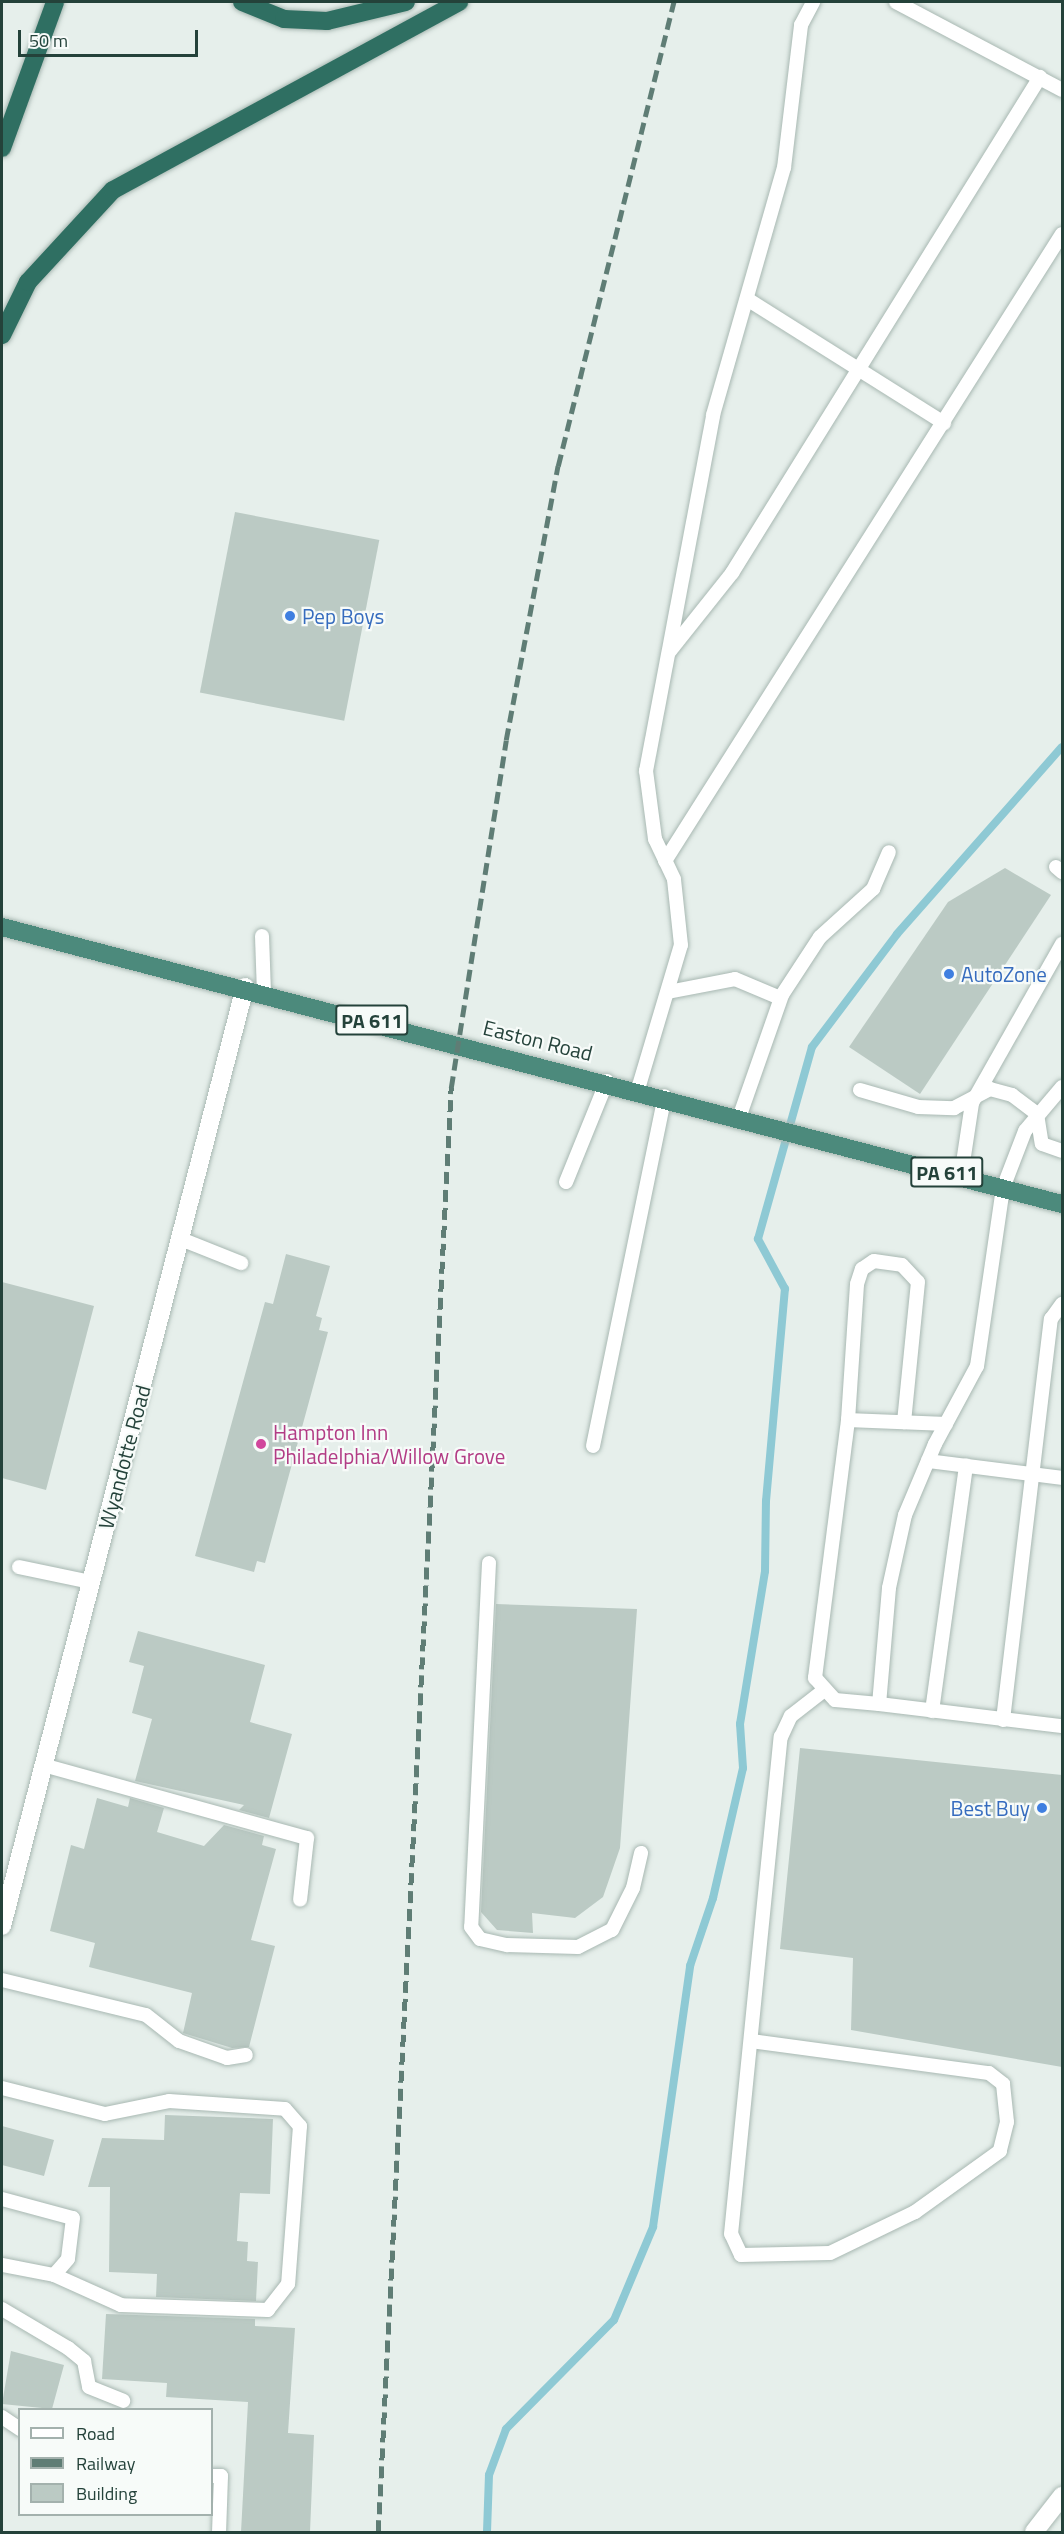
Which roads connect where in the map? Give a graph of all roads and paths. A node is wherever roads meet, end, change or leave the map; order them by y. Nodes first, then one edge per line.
1 (55, 2) edge
2 (242, 2) edge
3 (406, 2) edge
4 (459, 2) edge
5 (813, 2) edge
6 (896, 2) edge
7 (1041, 76) junction
8 (1062, 90) edge
9 (2, 148) edge
10 (1062, 234) edge
11 (747, 299) junction
12 (2, 335) edge
13 (860, 371) junction
14 (944, 423) junction
15 (669, 652) junction
16 (889, 852) dead end
17 (665, 861) junction
18 (2, 927) edge
19 (262, 936) dead end
20 (1062, 944) edge
21 (245, 987) junction
22 (264, 992) junction
23 (668, 992) junction
24 (780, 998) junction
25 (607, 1081) junction
26 (1062, 1087) edge
27 (638, 1089) junction
28 (860, 1090) dead end
29 (665, 1096) junction
30 (972, 1103) junction
31 (1037, 1114) junction
32 (740, 1115) junction
33 (1062, 1151) edge
34 (961, 1176) junction
35 (566, 1182) dead end
36 (1003, 1188) junction
37 (1062, 1203) edge
38 (181, 1239) junction
39 (241, 1263) dead end
40 (1062, 1304) edge
41 (848, 1420) junction
42 (904, 1422) junction
43 (946, 1424) junction
44 (593, 1446) dead end
45 (928, 1461) junction
46 (966, 1465) junction
47 (1030, 1473) junction
48 (1062, 1478) edge
49 (489, 1563) dead end
50 (19, 1567) dead end
51 (91, 1582) junction
52 (822, 1692) junction
53 (879, 1704) junction
54 (932, 1711) junction
55 (1003, 1720) junction
56 (1062, 1726) edge
57 (43, 1765) junction
58 (641, 1853) dead end
59 (5, 1897) edge
60 (300, 1900) dead end
61 (2, 1926) edge
62 (2, 1980) edge
63 (751, 2041) junction
64 (246, 2055) dead end
65 (2, 2088) edge
66 (2, 2199) edge
67 (2, 2265) edge
68 (54, 2275) junction
69 (2, 2309) edge
70 (123, 2401) dead end
71 (2, 2417) edge
72 (18, 2428) edge
73 (213, 2476) edge
74 (1062, 2496) edge
75 (219, 2532) edge
76 (1034, 2532) edge

1 - 9 highway
2 - 3 highway
4 - 12 highway
5 - 11 lane
6 - 7 lane
7 - 8 lane
7 - 13 lane
10 - 14 lane
11 - 13 lane
11 - 15 lane
13 - 14 lane
13 - 15 lane
14 - 17 lane
15 - 17 lane
16 - 24 lane
17 - 23 lane
18 - 21 highway, Easton Road / PA 611
19 - 22 lane
20 - 30 lane
21 - 22 highway, Easton Road / PA 611
21 - 38 street, Wyandotte Road
22 - 25 highway, Easton Road / PA 611
23 - 24 lane
23 - 27 lane
24 - 32 lane
25 - 27 highway, Easton Road / PA 611
25 - 35 lane
26 - 31 lane
27 - 29 highway, Easton Road / PA 611
28 - 30 lane
29 - 32 highway, Easton Road / PA 611
29 - 44 lane
30 - 31 lane
30 - 34 lane
31 - 33 lane
31 - 36 lane
32 - 34 highway, Easton Road / PA 611
34 - 36 highway, Easton Road / PA 611
36 - 37 highway, Easton Road / PA 611
36 - 43 lane
38 - 39 lane
38 - 51 street, Wyandotte Road
40 - 47 lane
41 - 42 lane
41 - 42 lane
41 - 52 lane
42 - 43 lane
43 - 45 lane
45 - 46 lane
45 - 53 lane
46 - 47 lane
46 - 54 lane
47 - 48 lane
47 - 55 lane
49 - 58 lane
50 - 51 lane
51 - 57 street, Wyandotte Road
52 - 53 lane
52 - 63 lane
53 - 54 lane
54 - 55 lane
55 - 56 lane
57 - 59 street, Wyandotte Road
57 - 60 lane
59 - 61 street, Wyandotte Road
62 - 64 lane
63 - 63 lane
65 - 68 lane
66 - 68 lane
67 - 68 lane
69 - 70 lane
71 - 72 lane
73 - 75 lane
74 - 76 street

